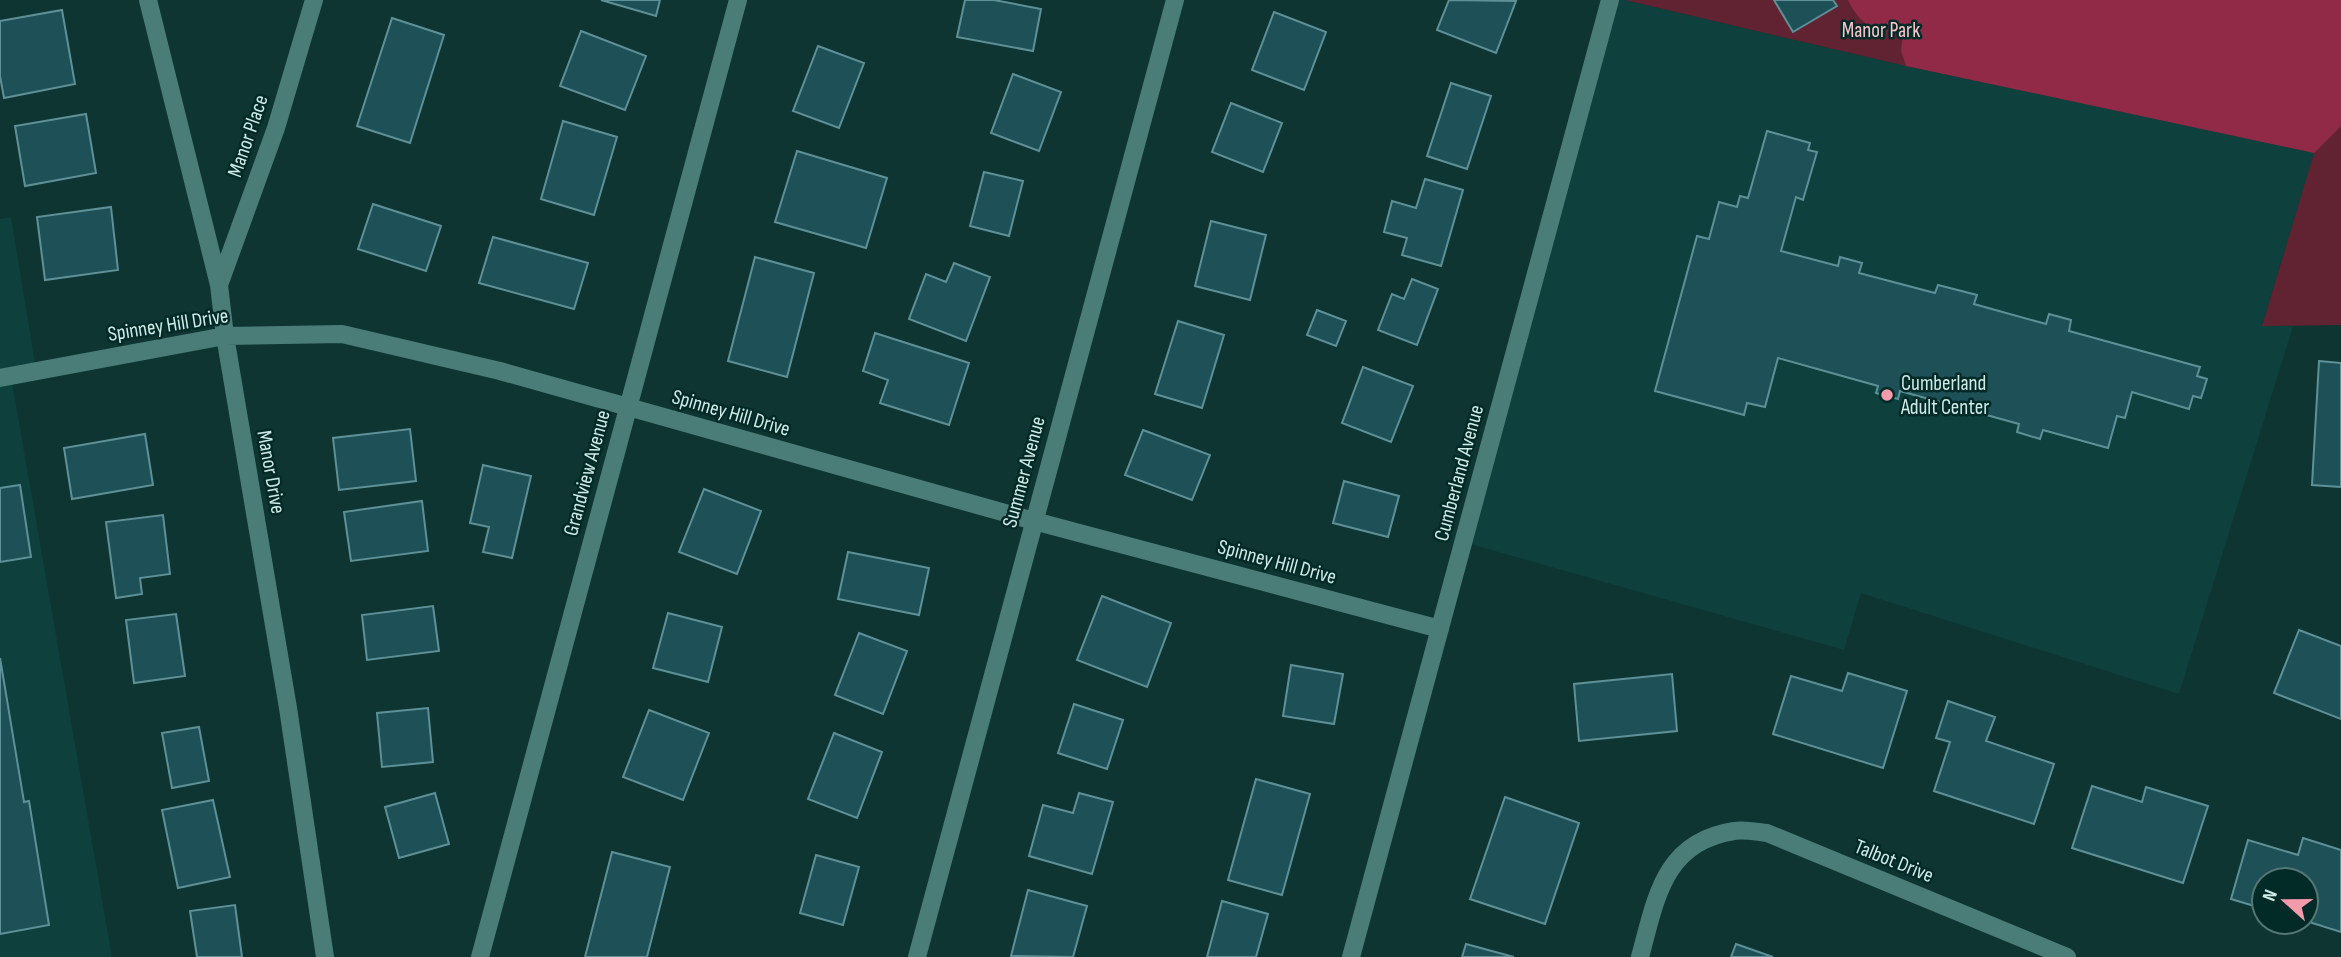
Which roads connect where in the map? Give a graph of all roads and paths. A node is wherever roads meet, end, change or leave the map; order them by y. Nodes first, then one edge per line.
1 (148, 0) edge
2 (314, 0) edge
3 (738, 0) edge
4 (1175, 0) edge
5 (1611, 0) edge
6 (219, 285) junction
7 (225, 336) junction
8 (0, 378) edge
9 (628, 407) junction
10 (1034, 521) junction
11 (1440, 628) junction
12 (325, 957) edge
13 (480, 957) edge
14 (917, 957) edge
15 (1351, 957) edge
16 (1640, 957) edge
17 (2067, 957) edge

1 - 6 street, Manor Drive
2 - 6 street, Manor Place
3 - 9 street, Grandview Avenue
4 - 10 street, Summer Avenue
5 - 11 street, Cumberland Avenue
6 - 7 street, Manor Drive
7 - 8 street, Spinney Hill Drive
7 - 9 street, Spinney Hill Drive
7 - 12 street, Manor Drive
9 - 10 street, Spinney Hill Drive
9 - 13 street, Grandview Avenue
10 - 11 street, Spinney Hill Drive
10 - 14 street, Summer Avenue
11 - 15 street, Cumberland Avenue
16 - 17 street, Talbot Drive

